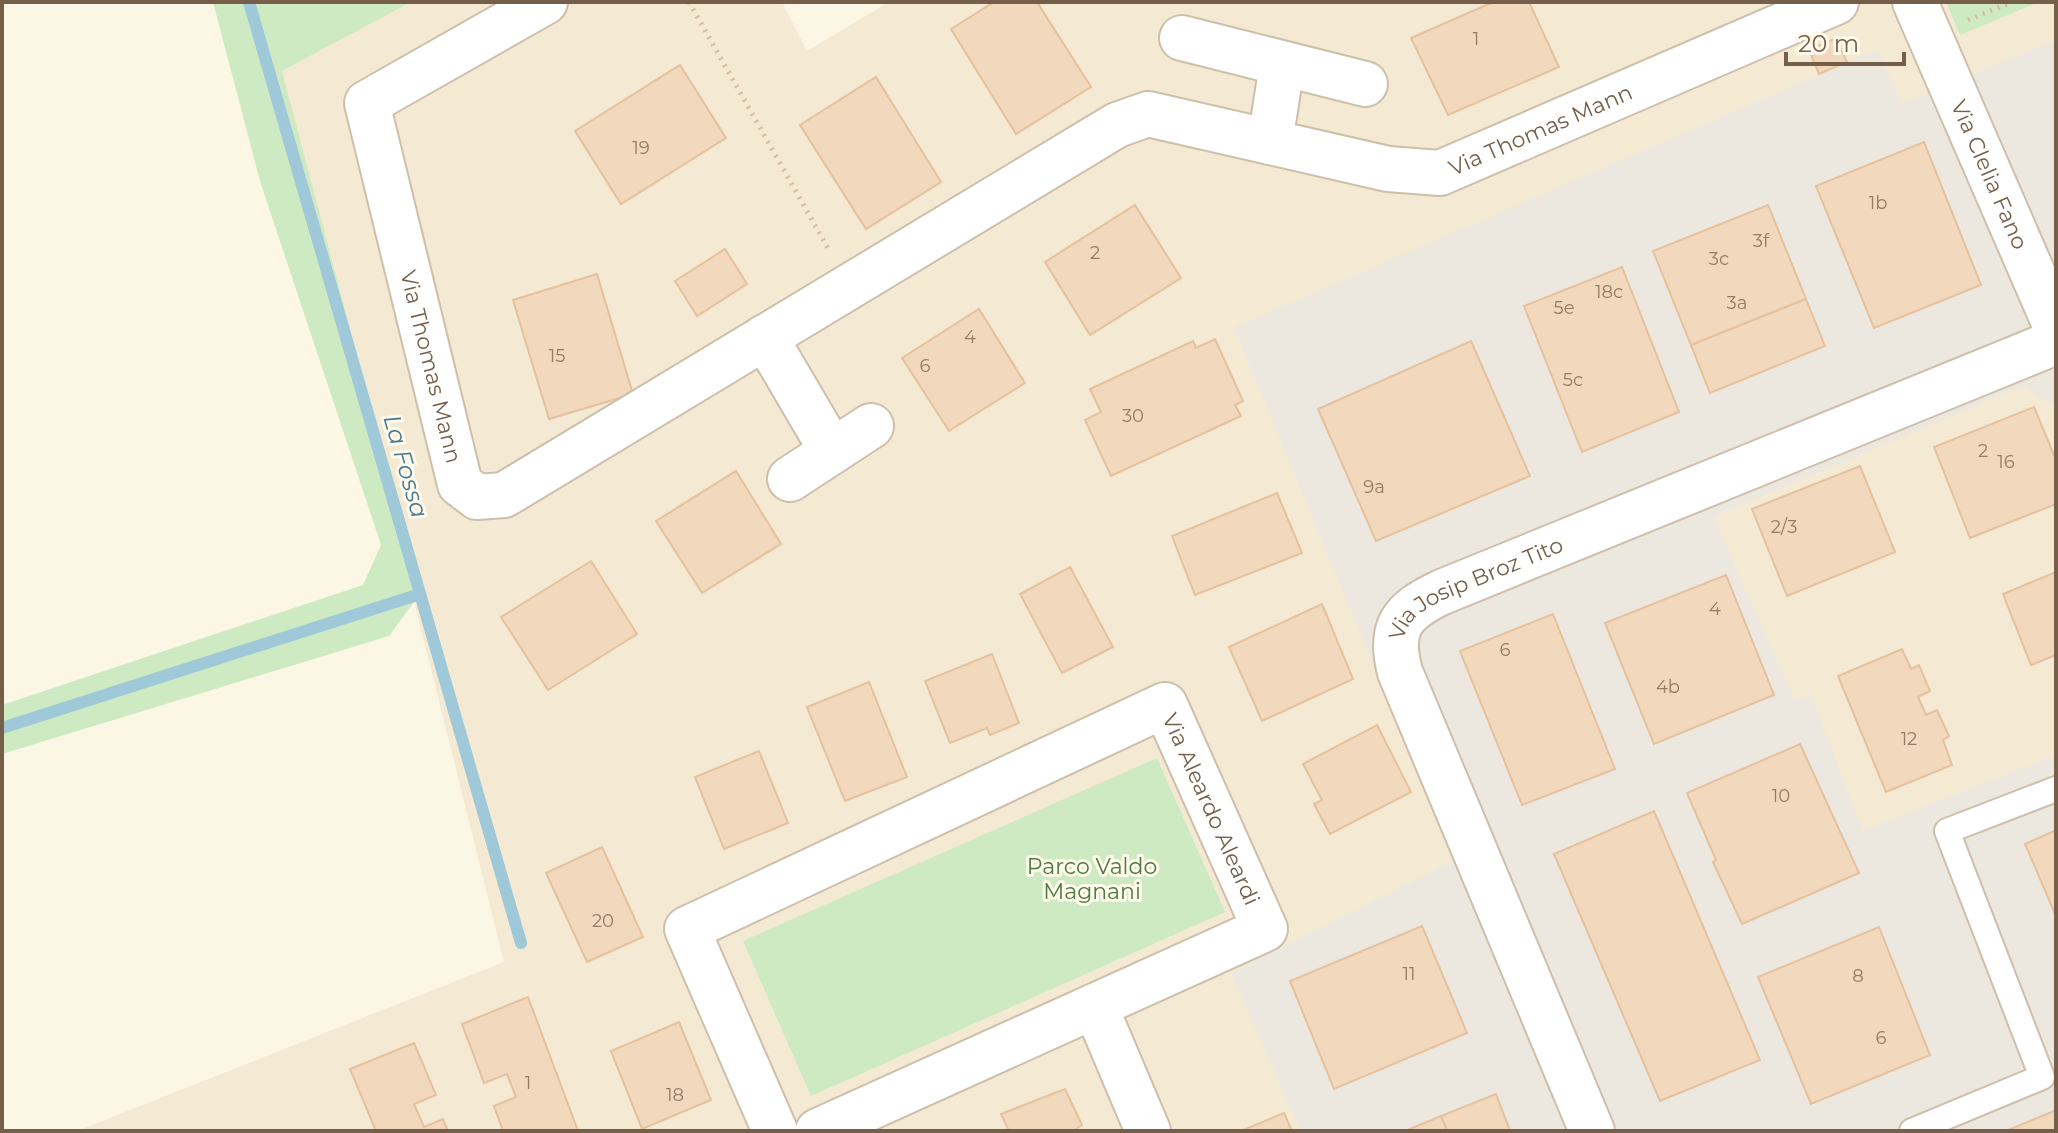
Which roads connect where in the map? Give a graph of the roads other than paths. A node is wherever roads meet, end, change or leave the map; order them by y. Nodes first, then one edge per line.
1 (545, 2) edge
2 (1915, 2) edge
3 (1811, 7) edge
4 (1182, 38) dead end
5 (1282, 65) junction
6 (1365, 84) dead end
7 (1270, 142) junction
8 (2041, 253) edge
9 (2056, 327) edge
10 (765, 337) junction
11 (2056, 342) edge
12 (871, 426) dead end
13 (832, 451) junction
14 (790, 479) dead end
15 (2056, 789) edge
16 (1095, 1006) junction
17 (775, 1131) edge
18 (818, 1131) edge
19 (1148, 1131) edge
20 (1592, 1131) edge
21 (1912, 1131) edge

1 - 10 street, Via Thomas Mann
2 - 8 street, Via Clelia Fano
3 - 7 street, Via Thomas Mann
4 - 5 street
5 - 6 street
5 - 7 street
7 - 10 street, Via Thomas Mann
8 - 9 street, Via Clelia Fano
10 - 13 street
11 - 20 street, Via Josip Broz Tito
12 - 13 street
13 - 14 street
15 - 21 lane
16 - 17 street, Via Aleardo Aleardi
16 - 18 street, Via Aleardo Aleardi
16 - 19 street

